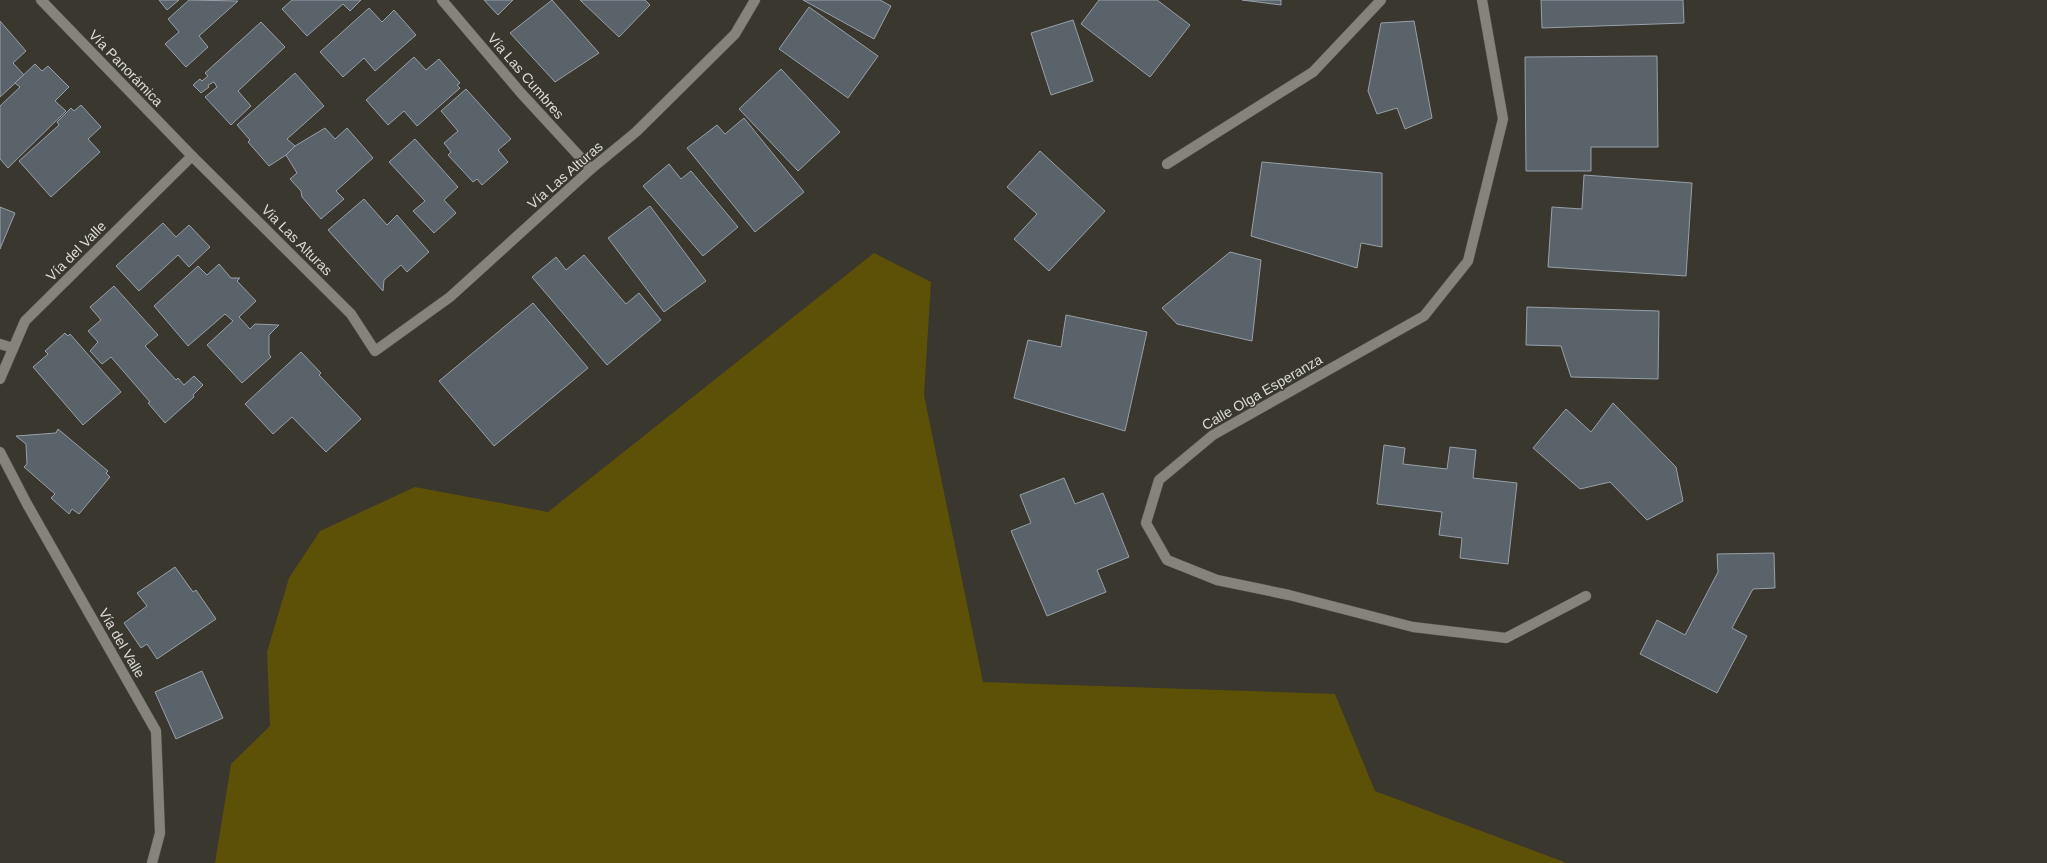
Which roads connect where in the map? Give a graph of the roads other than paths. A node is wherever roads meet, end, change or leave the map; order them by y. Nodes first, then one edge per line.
1 (41, 0) edge
2 (442, 0) edge
3 (755, 0) edge
4 (1381, 0) edge
5 (1482, 0) edge
6 (192, 156) junction
7 (1167, 164) dead end
8 (591, 169) junction
9 (0, 344) edge
10 (13, 348) junction
11 (375, 351) joint
12 (0, 379) edge
13 (0, 452) edge
14 (1586, 596) dead end
15 (152, 863) edge

1 - 6 street, Vía Panorámica
2 - 8 street, Vía Las Cumbres
3 - 8 street, Vía Las Alturas
4 - 7 street
5 - 14 street, Calle Olga Esperanza
6 - 10 street, Vía del Valle
6 - 11 street, Via Las Alturas
8 - 11 street, Vía Las Alturas
9 - 10 street
10 - 12 street, Vía del Valle
13 - 15 street, Vía del Valle

